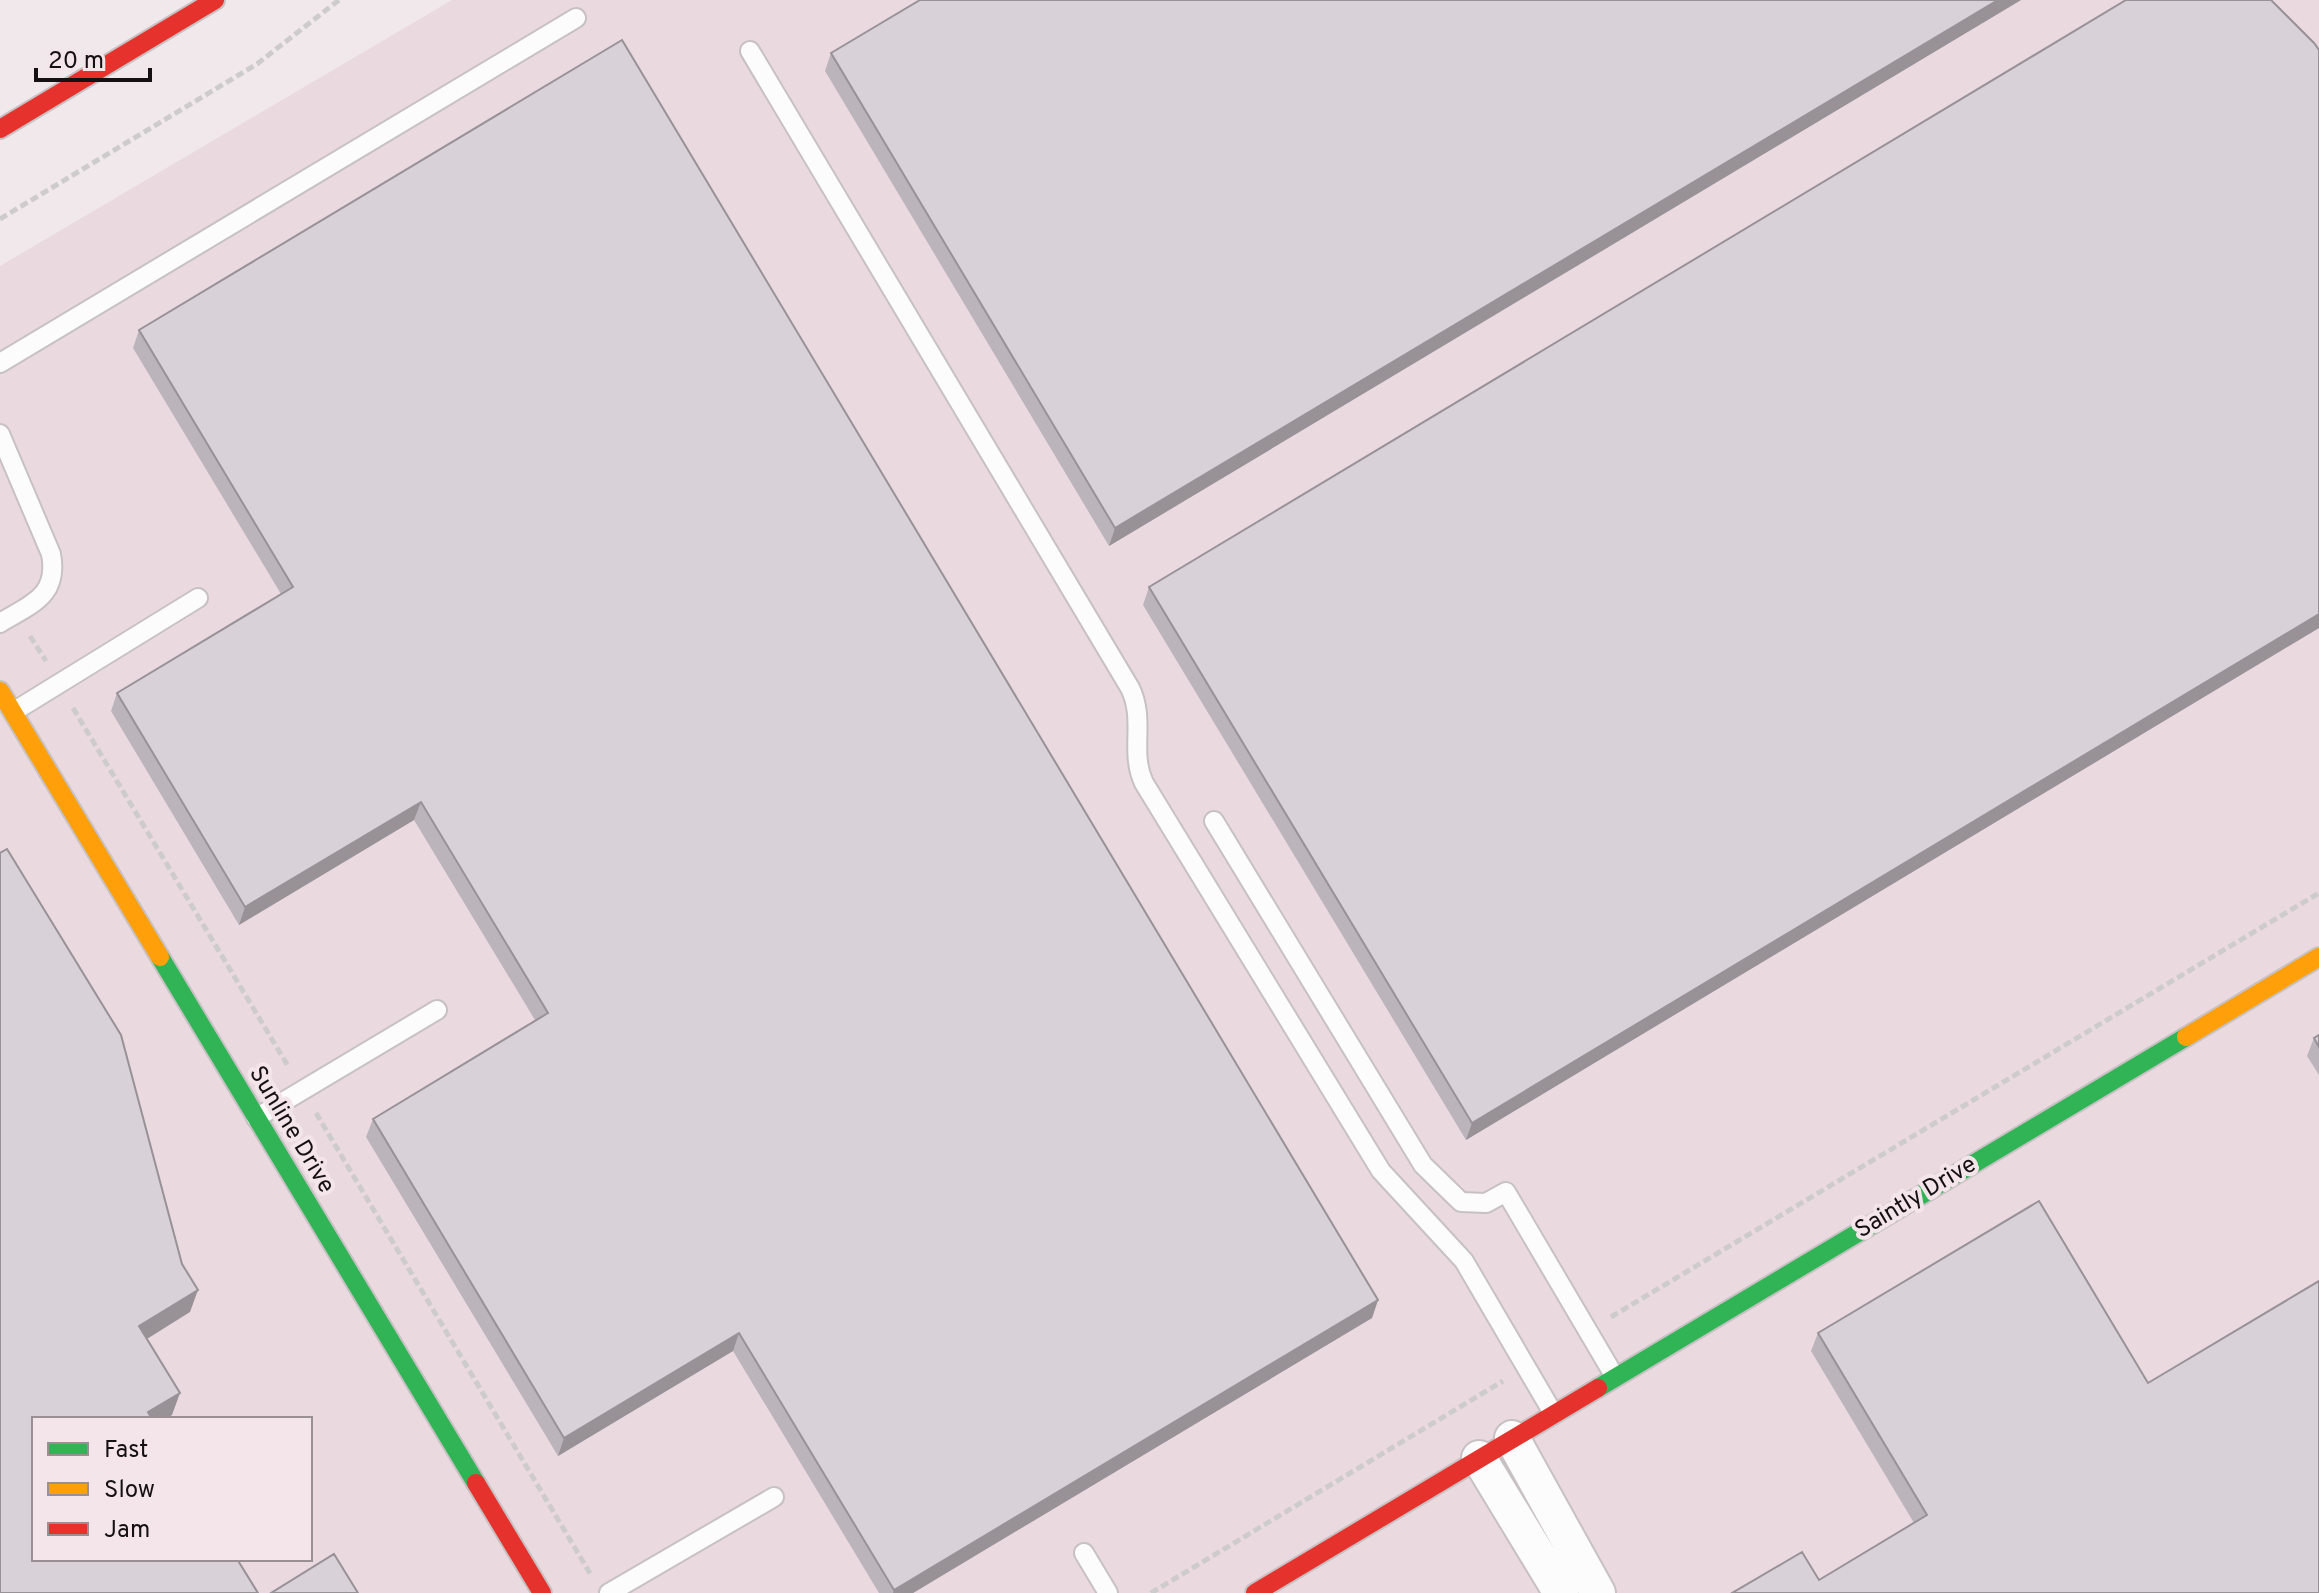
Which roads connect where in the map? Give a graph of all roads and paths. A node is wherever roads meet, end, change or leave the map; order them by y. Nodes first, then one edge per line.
1 (215, 0) edge
2 (339, 0) edge
3 (576, 18) dead end
4 (750, 51) dead end
5 (0, 129) edge
6 (0, 219) edge
7 (0, 363) edge
8 (0, 434) edge
9 (198, 598) dead end
10 (0, 623) edge
11 (0, 691) edge
12 (13, 712) junction
13 (1214, 821) dead end
14 (2319, 893) edge
15 (2319, 957) edge
16 (437, 1010) dead end
17 (256, 1118) junction
18 (1588, 1331) junction
19 (1527, 1367) junction
20 (1615, 1377) junction
21 (1553, 1413) junction
22 (1512, 1438) junction
23 (1479, 1458) junction
24 (774, 1497) dead end
25 (1084, 1553) dead end
26 (542, 1593) edge
27 (609, 1593) edge
28 (1108, 1593) edge
29 (1151, 1593) edge
30 (1255, 1593) edge
31 (1561, 1593) edge
32 (1598, 1593) edge

1 - 5 main road
2 - 6 path
3 - 7 lane
4 - 19 lane
8 - 10 lane
9 - 12 lane
11 - 12 main road, Sunline Drive
12 - 17 main road, Sunline Drive
13 - 18 lane
14 - 18 path
15 - 20 main road, Saintly Drive
16 - 17 lane
17 - 26 main road, Sunline Drive
18 - 20 lane
19 - 21 lane
19 - 29 path
20 - 21 main road, Saintly Drive
21 - 22 main road, Saintly Drive
22 - 23 main road, Saintly Drive
22 - 32 street
23 - 30 main road, Saintly Drive
23 - 31 street
24 - 27 lane
25 - 28 lane

